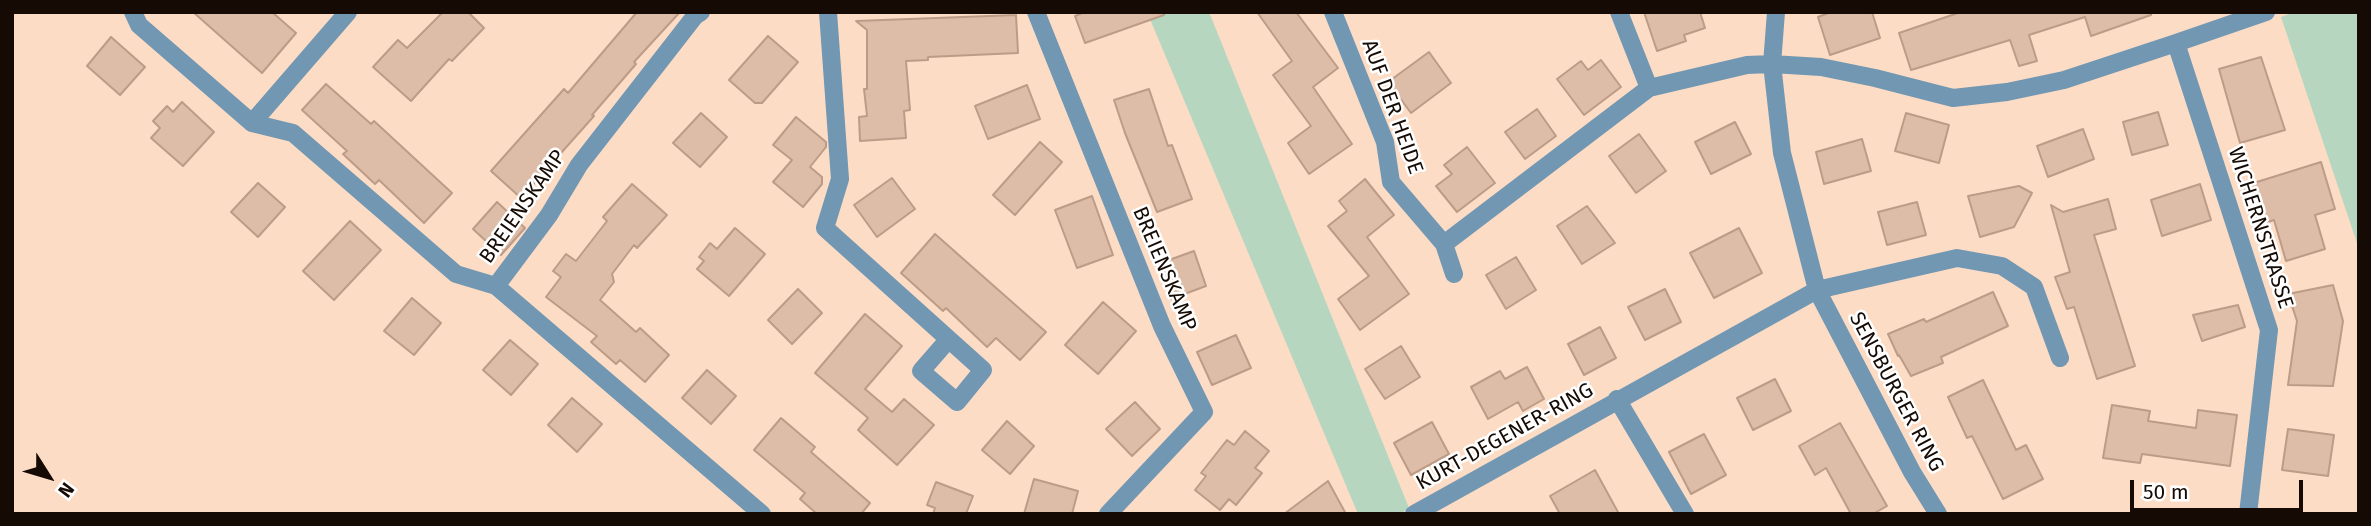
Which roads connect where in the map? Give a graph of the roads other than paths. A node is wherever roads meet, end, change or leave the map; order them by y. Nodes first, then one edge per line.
1 (133, 12) edge
2 (348, 12) edge
3 (701, 12) edge
4 (828, 12) edge
5 (1036, 12) edge
6 (1333, 12) edge
7 (1619, 12) edge
8 (1776, 12) edge
9 (2266, 12) edge
10 (2176, 43) junction
11 (1772, 64) junction
12 (1648, 88) junction
13 (252, 123) junction
14 (1444, 244) junction
15 (1454, 274) dead end
16 (496, 286) junction
17 (1816, 290) junction
18 (947, 340) dead end
19 (2060, 358) dead end
20 (1617, 399) junction
21 (762, 514) edge
22 (1108, 514) edge
23 (1415, 514) edge
24 (1685, 514) edge
25 (1938, 514) edge
26 (2248, 514) edge

1 - 13 street
2 - 13 street
3 - 16 street, BREIENSKAMP
4 - 18 street
5 - 22 street, BREIENSKAMP
6 - 14 street, AUF DER HEIDE
7 - 12 street
8 - 11 street, SENSBURGER RING
9 - 10 street
10 - 11 street
10 - 26 street, WICHERNSTRASSE
11 - 12 street
11 - 17 street, SENSBURGER RING
12 - 14 street
13 - 16 street
14 - 15 street, AUF DER HEIDE
16 - 21 street, BREIENSKAMP
17 - 19 street, SENSBURGER RING
17 - 20 street, KURT-DEGENER-RING
17 - 25 street, SENSBURGER RING
20 - 23 street, KURT-DEGENER-RING
20 - 24 street, KURT-DEGENER-RING

